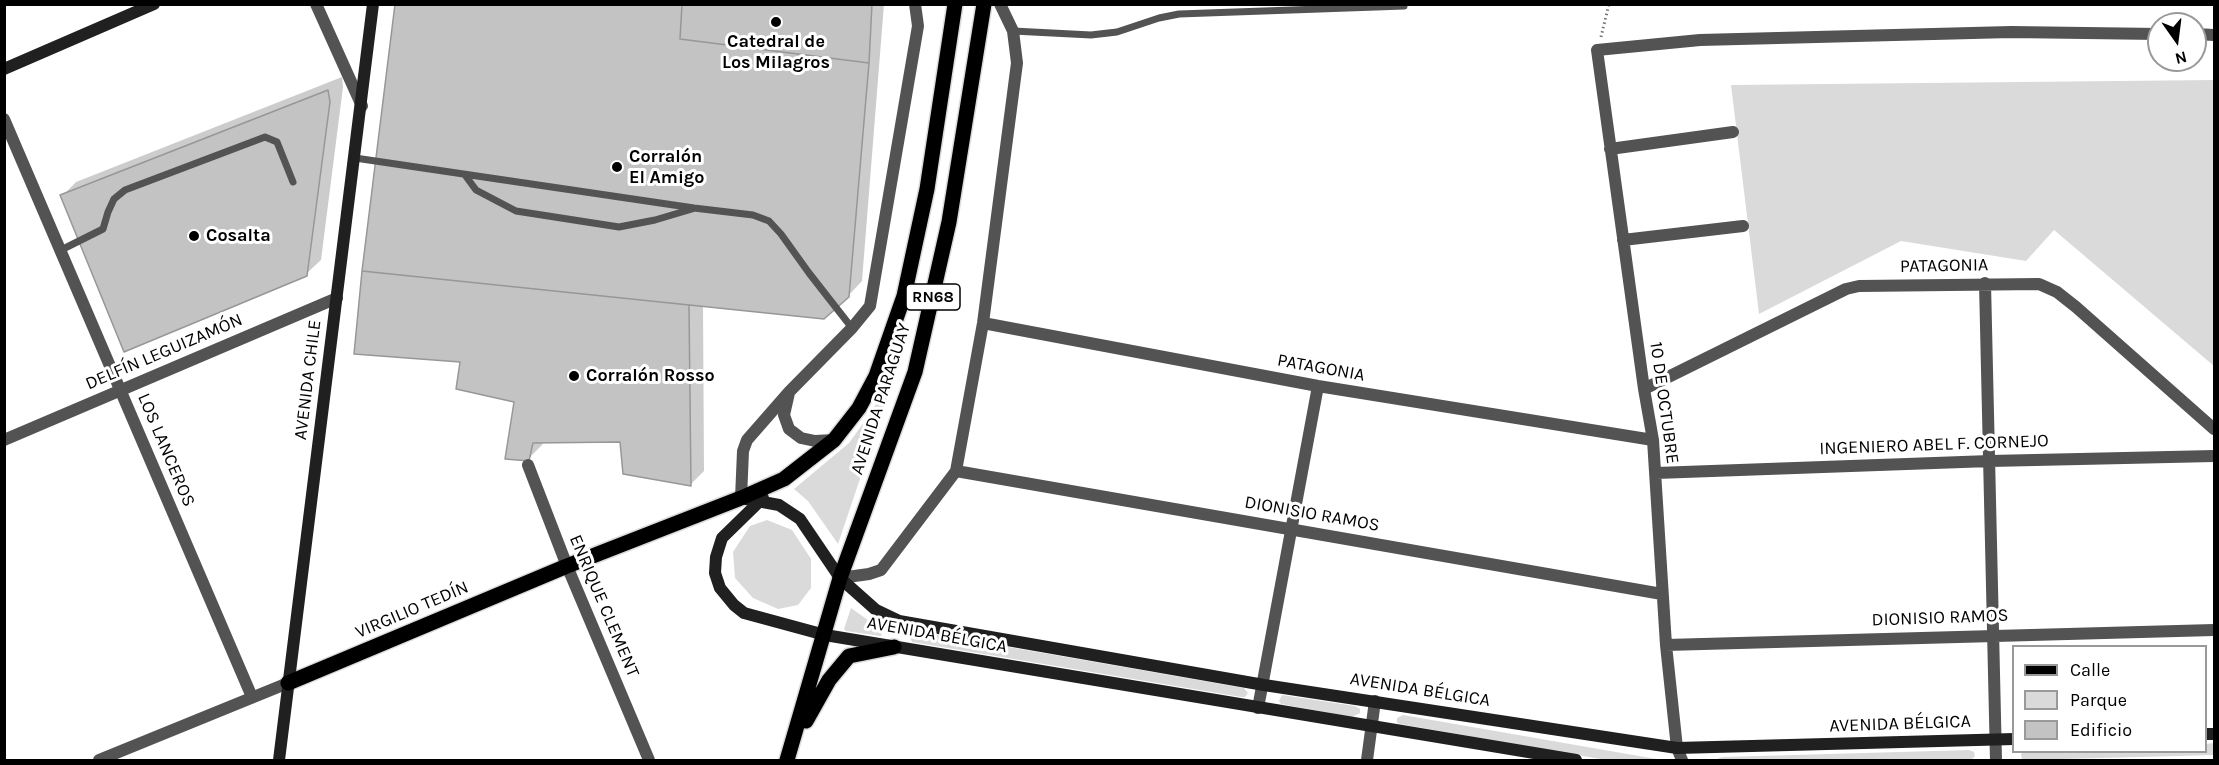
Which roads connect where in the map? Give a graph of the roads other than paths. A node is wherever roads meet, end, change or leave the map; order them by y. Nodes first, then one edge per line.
1 (154, 4) edge
2 (316, 4) edge
3 (374, 4) edge
4 (915, 4) edge
5 (955, 4) edge
6 (984, 4) edge
7 (1000, 4) edge
8 (1404, 6) edge
9 (139, 8) edge
10 (1013, 31) junction
11 (2147, 34) edge
12 (4, 69) edge
13 (362, 106) junction
14 (4, 119) edge
15 (1732, 132) dead end
16 (1610, 149) junction
17 (355, 158) junction
18 (465, 175) junction
19 (294, 182) dead end
20 (694, 208) junction
21 (1743, 226) dead end
22 (1623, 240) junction
23 (61, 250) junction
24 (1986, 283) junction
25 (337, 298) junction
26 (983, 323) junction
27 (852, 328) junction
28 (1318, 386) junction
29 (1644, 389) junction
30 (121, 390) junction
31 (789, 392) junction
32 (2214, 429) edge
33 (4, 440) edge
34 (834, 440) junction
35 (1653, 440) junction
36 (2214, 456) edge
37 (1990, 461) junction
38 (528, 465) dead end
39 (956, 471) junction
40 (1656, 473) junction
41 (784, 479) junction
42 (741, 498) junction
43 (761, 501) junction
44 (1291, 529) junction
45 (567, 566) junction
46 (840, 578) junction
47 (1662, 594) junction
48 (2214, 630) edge
49 (825, 635) junction
50 (1994, 635) junction
51 (1666, 645) junction
52 (894, 646) junction
53 (288, 683) junction
54 (1264, 684) junction
55 (252, 697) junction
56 (1376, 701) junction
57 (1258, 708) junction
58 (1372, 726) junction
59 (2012, 739) edge
60 (1995, 740) junction
61 (793, 745) junction
62 (1677, 748) junction
63 (99, 760) edge
64 (279, 760) edge
65 (649, 760) edge
66 (787, 760) edge
67 (1367, 760) edge
68 (1576, 760) edge
69 (1682, 760) edge
70 (1996, 760) edge

1 - 9 main road
2 - 13 street
3 - 13 main road, AVENIDA CHILE
4 - 27 street
5 - 34 main road, AVENIDA PARAGUAY / RN68
6 - 46 main road, AVENIDA PARAGUAY / RN68
7 - 10 street
8 - 10 lane
9 - 12 main road
10 - 26 street
11 - 16 street, 10 DE OCTUBRE
13 - 17 main road, AVENIDA CHILE
14 - 23 street, LOS LANCEROS
15 - 16 street
16 - 22 street, 10 DE OCTUBRE
17 - 18 lane
17 - 25 main road, AVENIDA CHILE
18 - 20 lane
18 - 20 lane
19 - 23 lane
20 - 27 lane
21 - 22 street
22 - 29 street, 10 DE OCTUBRE
23 - 30 street, LOS LANCEROS
24 - 29 street, PATAGONIA
24 - 32 street, PATAGONIA
24 - 37 street
25 - 30 street, DELFÍN LEGUIZAMÓN
25 - 53 main road, AVENIDA CHILE
26 - 28 street, PATAGONIA
26 - 39 street
27 - 31 street
28 - 35 street, PATAGONIA
28 - 44 street
29 - 35 street, 10 DE OCTUBRE
30 - 33 street, DELFÍN LEGUIZAMÓN
30 - 55 street, LOS LANCEROS
31 - 34 street
31 - 42 street
34 - 41 main road, AVENIDA PARAGUAY / RN68
35 - 40 street, 10 DE OCTUBRE
36 - 37 street, INGENIERO ABEL F. CORNEJO
37 - 40 street, INGENIERO ABEL F. CORNEJO
37 - 50 street
38 - 45 street, ENRIQUE CLEMENT
39 - 44 street, DIONISIO RAMOS
39 - 46 street
40 - 47 street, 10 DE OCTUBRE
41 - 42 main road, AVENIDA PARAGUAY / RN68
41 - 43 main road
42 - 43 main road
42 - 45 main road, VIRGILIO TEDÍN
43 - 46 main road
43 - 49 main road
44 - 47 street, DIONISIO RAMOS
44 - 54 street
45 - 53 main road, VIRGILIO TEDÍN
45 - 65 street, ENRIQUE CLEMENT
46 - 49 main road, AVENIDA PARAGUAY
46 - 54 main road, AVENIDA BÉLGICA
47 - 51 street, 10 DE OCTUBRE
48 - 50 street, DIONISIO RAMOS
49 - 52 main road, AVENIDA BÉLGICA
49 - 61 main road, AVENIDA PARAGUAY
50 - 51 street, DIONISIO RAMOS
50 - 60 street
51 - 62 street, 10 DE OCTUBRE
52 - 57 main road, AVENIDA BÉLGICA
52 - 61 main road
53 - 55 street, VIRGILIO TEDÍN
53 - 64 main road, AVENIDA CHILE
54 - 56 main road, AVENIDA BÉLGICA
54 - 57 street
55 - 63 street, VIRGILIO TEDÍN
56 - 58 street
56 - 62 main road, AVENIDA BÉLGICA
57 - 58 main road, AVENIDA BÉLGICA
58 - 67 street
58 - 68 main road, AVENIDA BÉLGICA
59 - 60 main road, AVENIDA BÉLGICA
60 - 62 main road, AVENIDA BÉLGICA
60 - 70 street
61 - 66 main road, AVENIDA PARAGUAY
62 - 69 street, 10 DE OCTUBRE

